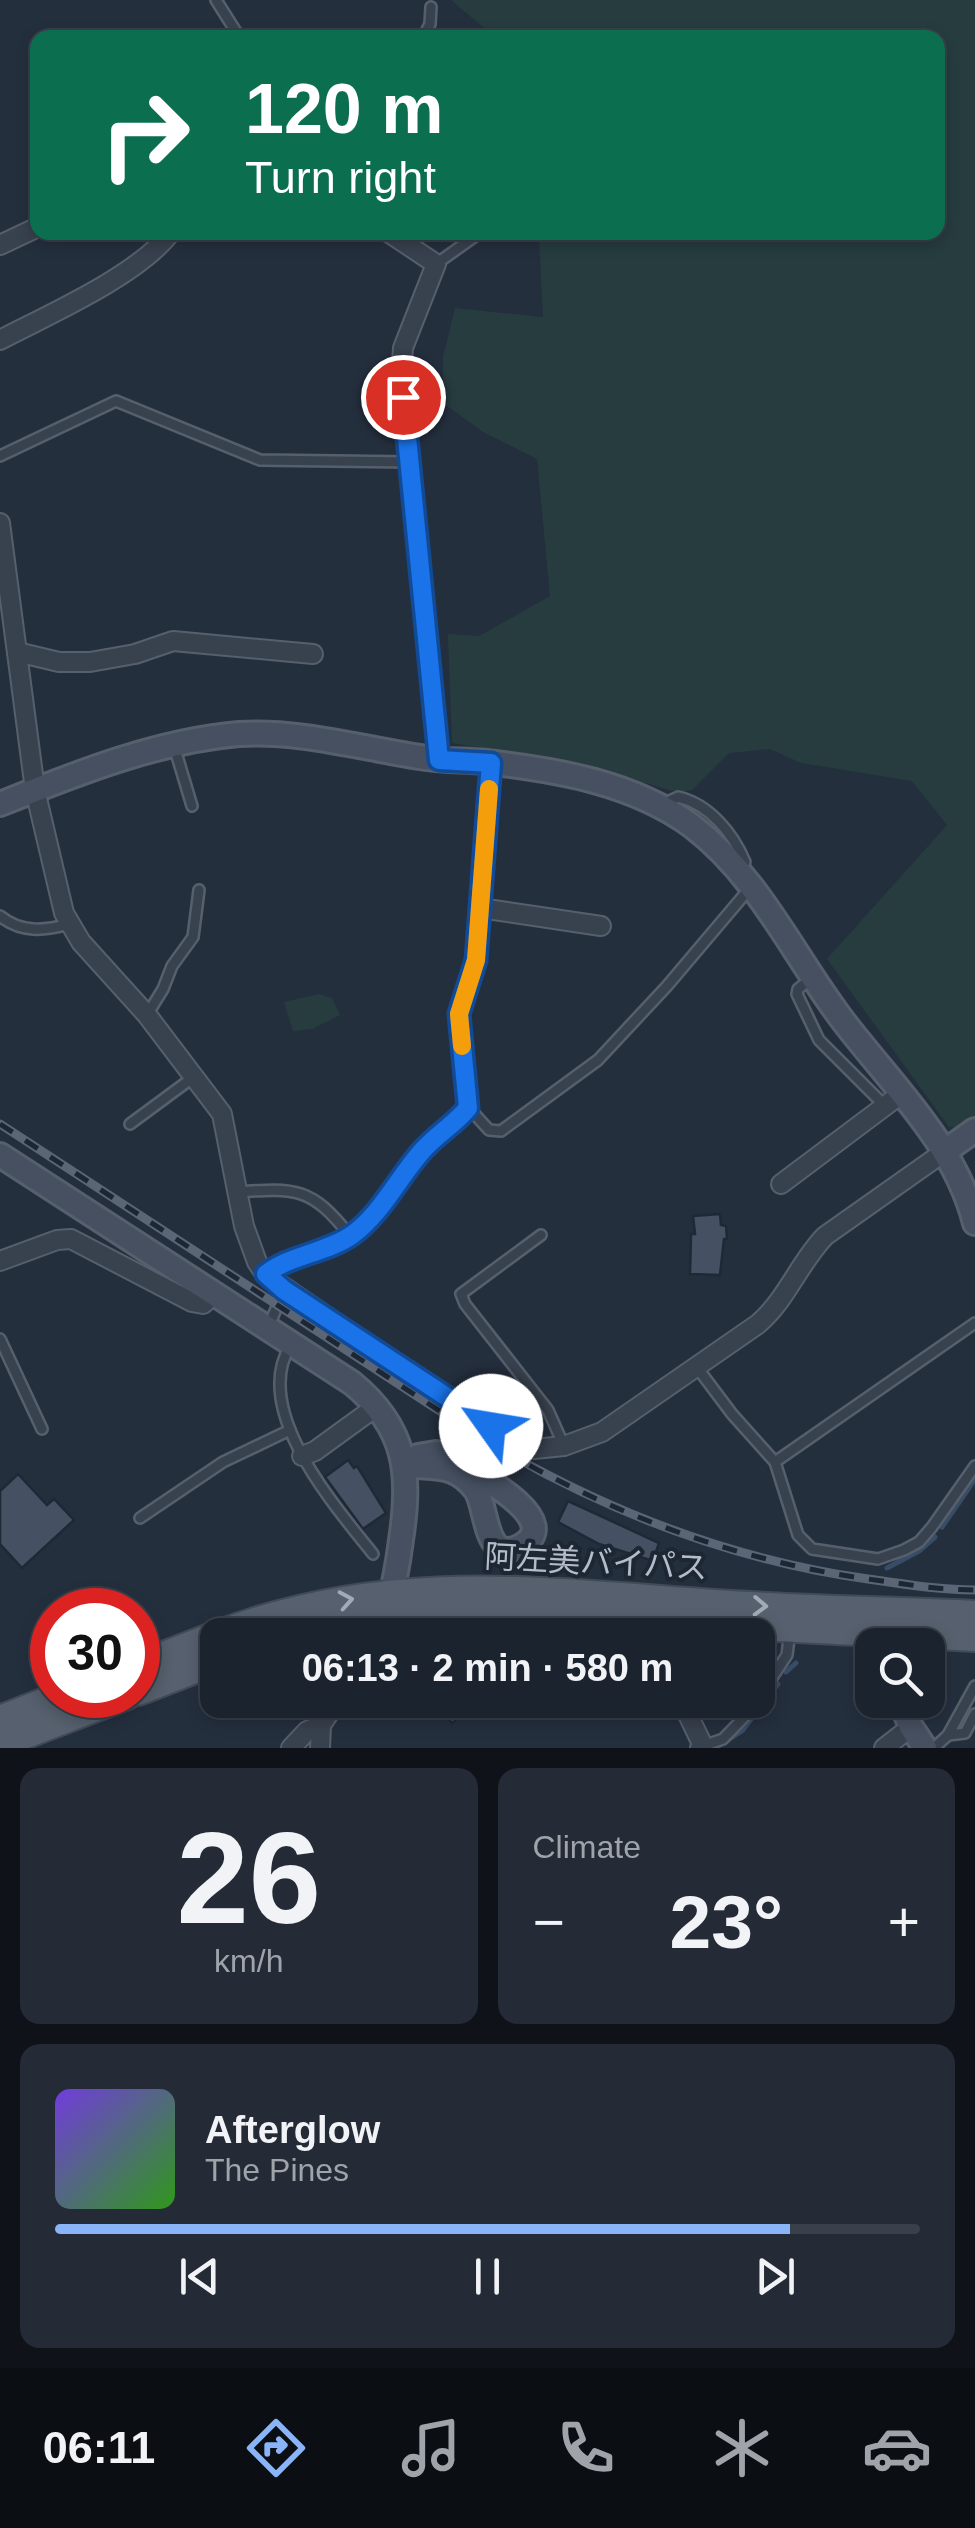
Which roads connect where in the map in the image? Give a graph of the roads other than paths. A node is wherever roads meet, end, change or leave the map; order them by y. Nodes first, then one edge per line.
1 (216, 0) edge
2 (431, 7) dead end
3 (235, 30) edge
4 (427, 30) edge
5 (30, 232) edge
6 (164, 240) edge
7 (400, 240) edge
8 (470, 240) edge
9 (0, 245) edge
10 (436, 264) junction
11 (0, 340) edge
12 (0, 456) edge
13 (409, 462) junction
14 (0, 524) edge
15 (17, 652) junction
16 (313, 654) dead end
17 (174, 746) junction
18 (439, 760) junction
19 (491, 763) junction
20 (34, 790) junction
21 (0, 804) edge
22 (192, 806) dead end
23 (746, 879) junction
24 (199, 890) dead end
25 (480, 908) junction
26 (0, 916) edge
27 (69, 924) junction
28 (601, 926) dead end
29 (147, 1015) junction
30 (195, 1076) junction
31 (893, 1100) junction
32 (468, 1108) junction
33 (130, 1124) dead end
34 (975, 1130) edge
35 (944, 1152) junction
36 (0, 1155) edge
37 (781, 1184) dead end
38 (236, 1192) junction
39 (975, 1223) edge
40 (540, 1234) dead end
41 (350, 1236) junction
42 (0, 1260) edge
43 (266, 1274) junction
44 (284, 1290) junction
45 (214, 1294) junction
46 (975, 1323) edge
47 (268, 1328) junction
48 (0, 1339) edge
49 (292, 1344) junction
50 (696, 1366) junction
51 (377, 1406) junction
52 (42, 1428) dead end
53 (290, 1430) junction
54 (564, 1446) junction
55 (302, 1456) junction
56 (775, 1462) junction
57 (405, 1465) junction
58 (975, 1466) edge
59 (489, 1495) dead end
60 (140, 1518) dead end
61 (373, 1554) dead end
62 (386, 1614) edge
63 (975, 1616) edge
64 (272, 1618) edge
65 (554, 1618) edge
66 (885, 1628) edge
67 (909, 1628) edge
68 (775, 1630) edge
69 (790, 1630) junction
70 (855, 1630) edge
71 (945, 1634) edge
72 (975, 1637) edge
73 (200, 1642) edge
74 (160, 1657) edge
75 (200, 1667) edge
76 (160, 1682) edge
77 (975, 1686) edge
78 (30, 1708) edge
79 (975, 1714) edge
80 (68, 1718) edge
81 (325, 1718) edge
82 (689, 1718) edge
83 (907, 1718) edge
84 (0, 1720) edge
85 (320, 1725) junction
86 (910, 1727) junction
87 (948, 1735) junction
88 (0, 1744) edge
89 (702, 1747) edge
90 (290, 1748) edge
91 (320, 1748) edge
92 (884, 1748) edge
93 (925, 1748) edge
94 (934, 1748) edge

1 - 3 lane
2 - 4 lane
5 - 9 street
6 - 11 street
7 - 10 street
8 - 10 lane
10 - 13 street
12 - 13 lane
13 - 18 street
14 - 15 street
15 - 16 street
15 - 20 street
17 - 18 street
17 - 20 street
17 - 22 lane
18 - 19 street
19 - 23 street
19 - 25 street
20 - 21 street
20 - 27 street
23 - 31 street
23 - 32 lane
24 - 29 lane
25 - 28 street
25 - 32 street
26 - 27 lane
27 - 29 street
29 - 30 street
30 - 33 lane
30 - 38 street
31 - 35 street
31 - 37 street
32 - 41 street
34 - 35 street
35 - 39 street
35 - 50 street
36 - 45 street
38 - 41 lane
38 - 43 street
40 - 54 lane
41 - 43 street
42 - 45 street
43 - 44 street
44 - 47 lane
44 - 54 street
45 - 47 street
46 - 56 lane
47 - 49 street
48 - 52 lane
49 - 51 street
49 - 53 lane
50 - 54 street
50 - 56 lane
51 - 55 street
51 - 57 street
53 - 55 lane
53 - 60 lane
55 - 61 lane
56 - 58 lane
57 - 59 street
57 - 62 street
64 -> 62 main road, 阿左美バイパス
62 - 65 main road, 阿左美バイパス
62 -> 66 main road, 阿左美バイパス
63 - 67 main road, 阿左美バイパス
68 - 69 main road, 阿左美バイパス
69 - 70 main road, 阿左美バイパス
69 - 89 lane
71 - 72 main road
73 - 74 main road, 阿左美バイパス
75 - 76 main road
77 - 87 lane
78 - 84 main road
79 - 87 lane
80 - 88 main road
81 - 85 street
82 - 89 street
83 - 86 street
85 - 90 street
85 - 91 street
86 - 92 street
86 - 93 street
87 - 94 lane

